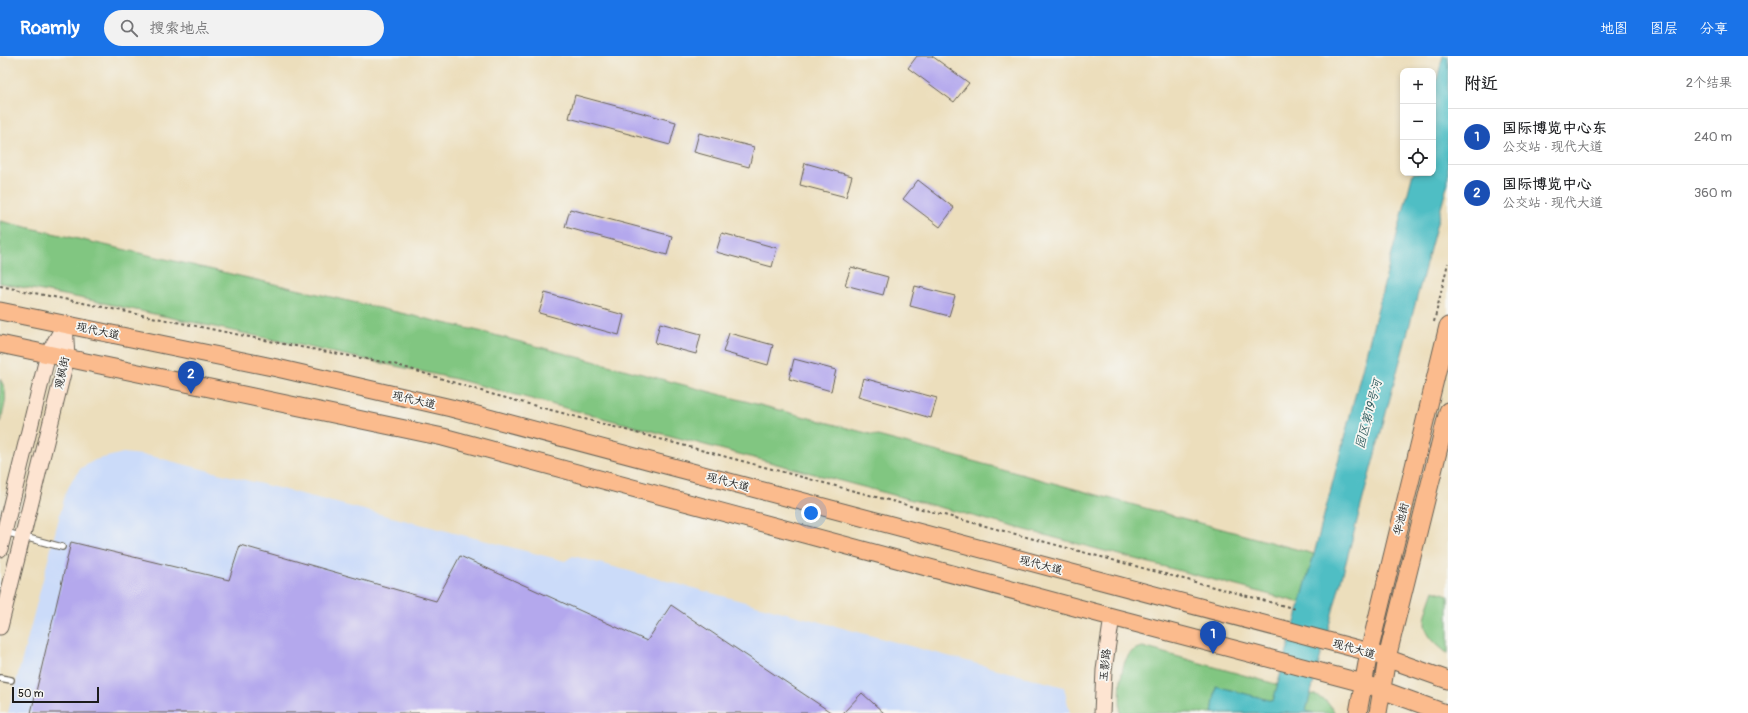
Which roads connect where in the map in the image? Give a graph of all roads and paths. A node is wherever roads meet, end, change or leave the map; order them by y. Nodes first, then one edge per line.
1 (0, 286) edge
2 (0, 311) edge
3 (65, 324) junction
4 (1448, 326) edge
5 (0, 344) edge
6 (48, 354) junction
7 (67, 357) junction
8 (1448, 411) edge
9 (4, 531) junction
10 (23, 536) junction
11 (62, 547) dead end
12 (0, 549) edge
13 (1296, 609) dead end
14 (1112, 617) junction
15 (0, 627) edge
16 (1369, 652) junction
17 (1387, 658) junction
18 (0, 678) edge
19 (11, 680) dead end
20 (1448, 680) edge
21 (1363, 683) junction
22 (1381, 689) junction
23 (1102, 713) edge
24 (1358, 713) edge
25 (1378, 713) edge
26 (1445, 713) edge

1 - 13 path
2 - 3 main road, 现代大道
3 - 6 street, 观枫街
3 - 7 street, 观枫街
3 - 16 main road, 现代大道
4 - 16 main road, 华池街
5 - 6 main road
6 - 7 main road
6 - 9 street, 观枫街
7 - 10 street, 观枫街
7 - 14 main road
8 - 17 main road, 华池街
9 - 10 lane
9 - 12 street, 观枫街
10 - 11 lane
10 - 15 street, 观枫街
14 - 21 main road
14 - 23 street, 玉影路
16 - 17 main road, 现代大道
16 - 21 main road, 华池街
17 - 20 main road, 现代大道
17 - 22 main road, 华池街
18 - 19 lane
21 - 22 main road
21 - 24 main road, 华池街
22 - 25 main road, 华池街
22 - 26 main road

